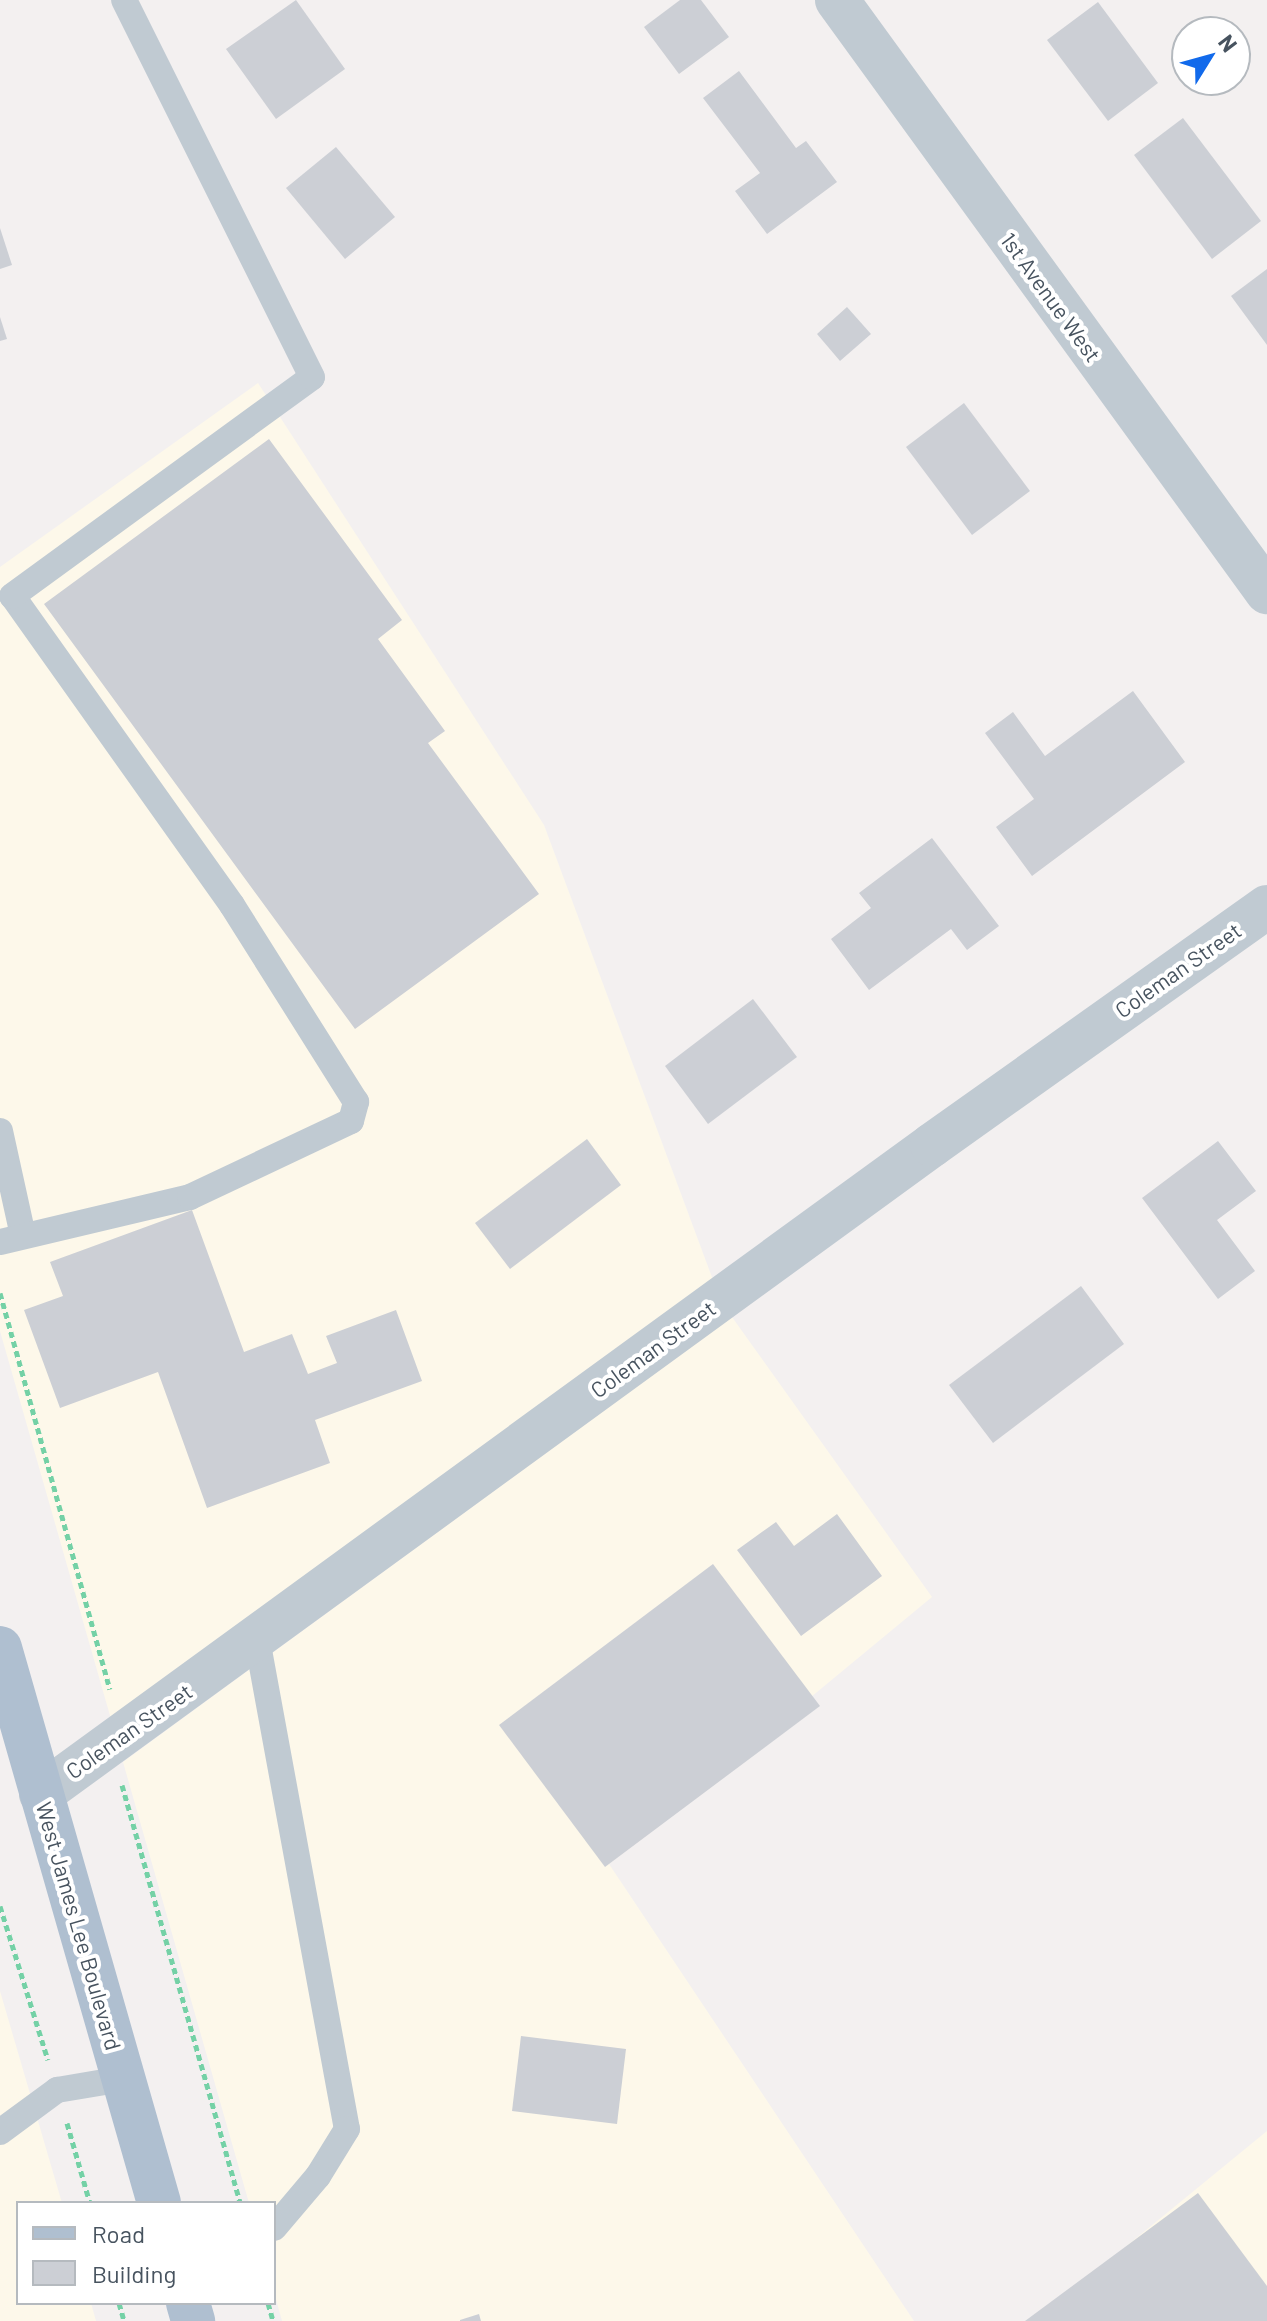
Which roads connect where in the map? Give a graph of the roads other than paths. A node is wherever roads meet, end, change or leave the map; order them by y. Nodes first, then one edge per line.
1 (124, 0) edge
2 (837, 0) edge
3 (1267, 592) edge
4 (6, 600) edge
5 (1267, 907) edge
6 (0, 1131) edge
7 (11, 1239) edge
8 (257, 1639) junction
9 (0, 1648) edge
10 (41, 1794) junction
11 (123, 2079) junction
12 (0, 2132) edge
13 (158, 2201) edge
14 (276, 2226) edge

1 - 4 lane
2 - 3 street, 1st Avenue West
4 - 7 lane
5 - 8 street, Coleman Street
6 - 7 lane
8 - 10 street, Coleman Street
8 - 14 lane
9 - 10 main road, West James Lee Boulevard
10 - 11 main road, West James Lee Boulevard
11 - 12 lane
11 - 13 main road, West James Lee Boulevard

